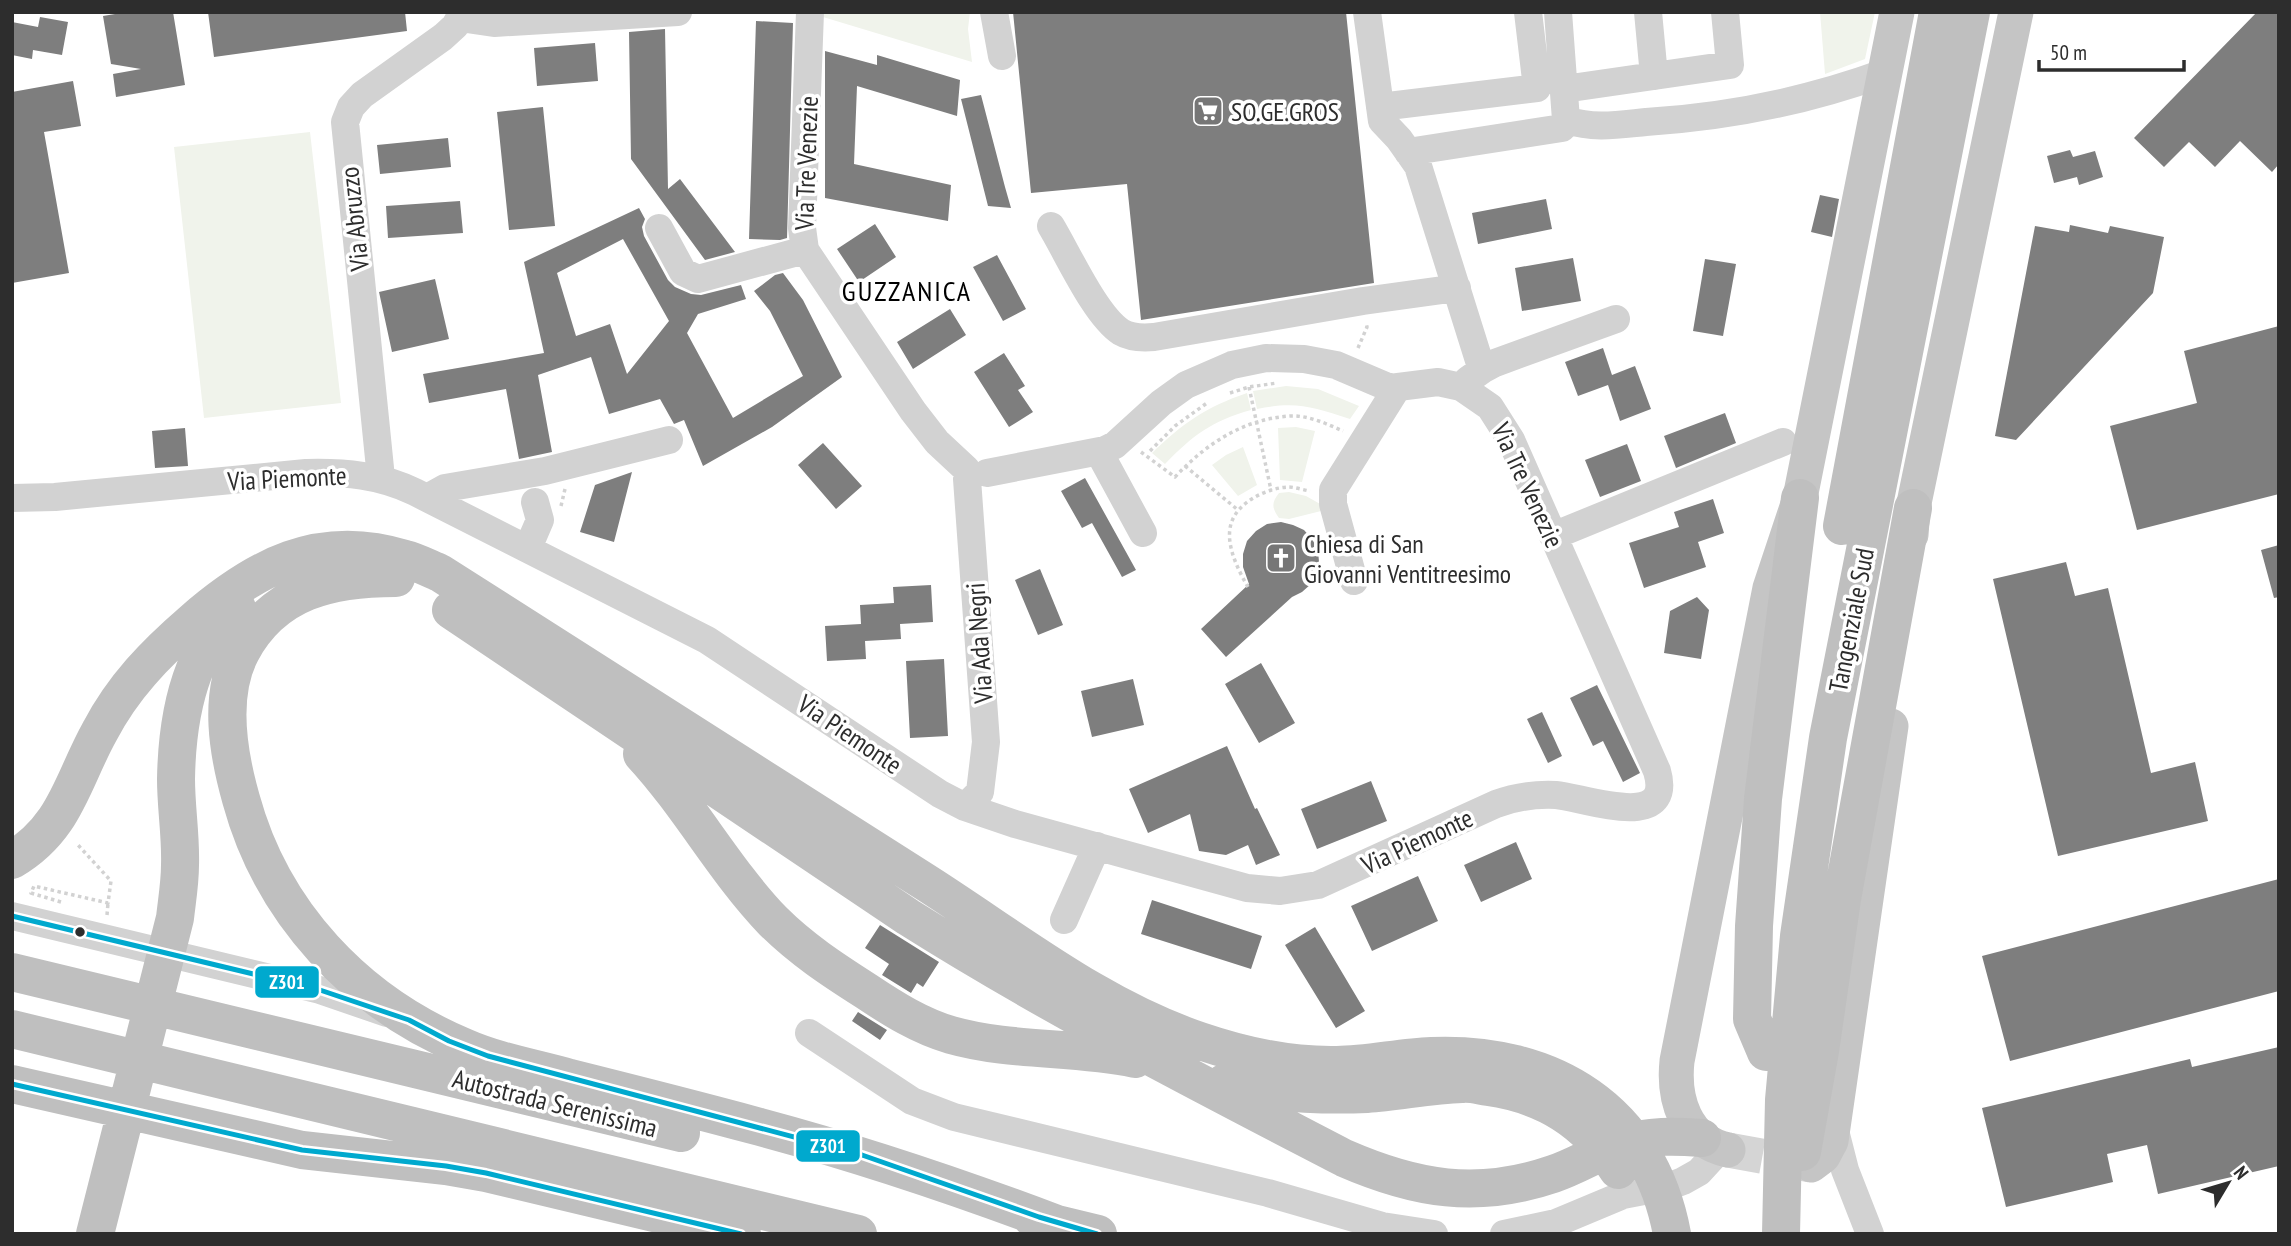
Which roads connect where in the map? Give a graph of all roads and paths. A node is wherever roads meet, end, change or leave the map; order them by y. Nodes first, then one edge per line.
1 (678, 12) edge
2 (810, 12) edge
3 (994, 12) edge
4 (1367, 12) edge
5 (1528, 12) edge
6 (1558, 12) edge
7 (1648, 12) edge
8 (1725, 12) edge
9 (1897, 12) edge
10 (1938, 12) edge
11 (1971, 12) edge
12 (2016, 12) edge
13 (462, 15) edge
14 (1002, 56) dead end
15 (1884, 73) junction
16 (1654, 76) junction
17 (1564, 89) junction
18 (1380, 107) junction
19 (1566, 120) junction
20 (1408, 152) junction
21 (1051, 226) dead end
22 (659, 228) dead end
23 (805, 250) junction
24 (1457, 288) junction
25 (1363, 301) junction
26 (1616, 319) dead end
27 (1349, 369) junction
28 (1482, 369) junction
29 (1284, 383) dead end
30 (1249, 387) junction
31 (1461, 387) junction
32 (1397, 388) junction
33 (1221, 397) dead end
34 (1210, 401) dead end
35 (1257, 423) junction
36 (1351, 435) dead end
37 (669, 440) dead end
38 (1783, 442) dead end
39 (1111, 445) junction
40 (1150, 451) dead end
41 (1185, 466) junction
42 (974, 476) junction
43 (381, 478) junction
44 (12, 484) edge
45 (1271, 490) junction
46 (55, 496) junction
47 (12, 498) edge
48 (427, 498) junction
49 (1800, 498) junction
50 (535, 502) dead end
51 (1333, 504) junction
52 (1913, 508) junction
53 (1238, 510) junction
54 (1143, 533) dead end
55 (1553, 536) junction
56 (528, 548) junction
57 (331, 551) junction
58 (297, 572) junction
59 (396, 578) junction
60 (1354, 581) dead end
61 (1248, 587) dead end
62 (595, 708) junction
63 (1657, 796) joint
64 (965, 807) junction
65 (78, 845) dead end
66 (1097, 846) junction
67 (12, 860) edge
68 (107, 903) junction
69 (69, 904) dead end
70 (95, 912) dead end
71 (12, 916) edge
72 (1065, 920) dead end
73 (12, 972) edge
74 (410, 1020) junction
75 (12, 1029) edge
76 (809, 1032) dead end
77 (1766, 1052) junction
78 (1174, 1069) junction
79 (12, 1084) edge
80 (1573, 1101) junction
81 (1833, 1124) junction
82 (1717, 1145) junction
83 (1811, 1165) joint
84 (1854, 1192) junction
85 (1647, 1197) junction
86 (1058, 1224) junction
87 (95, 1234) edge
88 (742, 1234) edge
89 (858, 1234) edge
90 (1098, 1234) edge
91 (1434, 1234) edge
92 (1504, 1234) edge
93 (1646, 1234) edge
94 (1672, 1234) edge
95 (1756, 1234) edge
96 (1781, 1234) edge
97 (1787, 1234) edge
98 (1870, 1234) edge

1 - 13 street
2 - 23 street, Via Tre Venezie
3 - 14 street
4 - 18 street
5 - 18 street
6 - 17 street
7 - 16 street
8 - 16 street
9 - 15 main road
10 - 77 highway, Tangenziale Sud
11 - 96 highway, Tangenziale Sud
12 - 52 main road
13 - 43 street, Via Abruzzo
15 - 19 street
15 - 49 main road
16 - 17 street
17 - 19 street
18 - 20 street
19 - 20 street
20 - 24 street
21 - 25 street
22 - 23 street
23 - 42 street, Via Tre Venezie
24 - 25 street
24 - 28 street
25 - 27 path
26 - 28 street
27 - 32 street
27 - 39 street
28 - 31 street
29 - 30 path
30 - 33 path
30 - 35 path
31 - 32 street
31 - 55 street, Via Tre Venezie
32 - 51 street
34 - 40 path
35 - 36 path
35 - 41 path
35 - 45 path
37 - 48 street
38 - 55 street
39 - 41 path
39 - 42 street
39 - 54 street
41 - 53 path
42 - 64 street, Via Ada Negri
43 - 46 street, Via Piemonte
43 - 48 street, Via Piemonte
44 - 46 street, Via Piemonte
45 - 51 path
45 - 53 path
46 - 47 street, Via Piemonte
48 - 56 street, Via Piemonte
49 - 77 highway
49 - 82 main road
50 - 56 street
51 - 60 street
52 - 81 main road
52 - 97 highway
53 - 61 path
55 - 63 street, Via Tre Venezie
56 - 64 street, Via Piemonte
57 - 58 highway
57 - 67 highway
57 - 80 highway
58 - 59 highway
58 - 87 highway
59 - 62 highway
59 - 74 highway
62 - 78 highway
62 - 78 highway
63 - 66 street, Via Piemonte
64 - 66 street, Via Piemonte
65 - 68 path
66 - 72 street
68 - 69 path
68 - 70 path
71 - 74 street
73 - 86 highway, Autostrada Serenissima
74 - 86 highway
75 - 89 highway, Autostrada Serenissima
76 - 91 street
77 - 95 highway, Tangenziale Sud
78 - 80 highway
78 - 82 highway
79 - 88 highway
80 - 85 highway
81 - 83 main road
81 - 84 street
82 - 92 street
83 - 84 street
84 - 98 street
85 - 93 highway
85 - 94 highway
86 - 90 highway, Autostrada Serenissima

